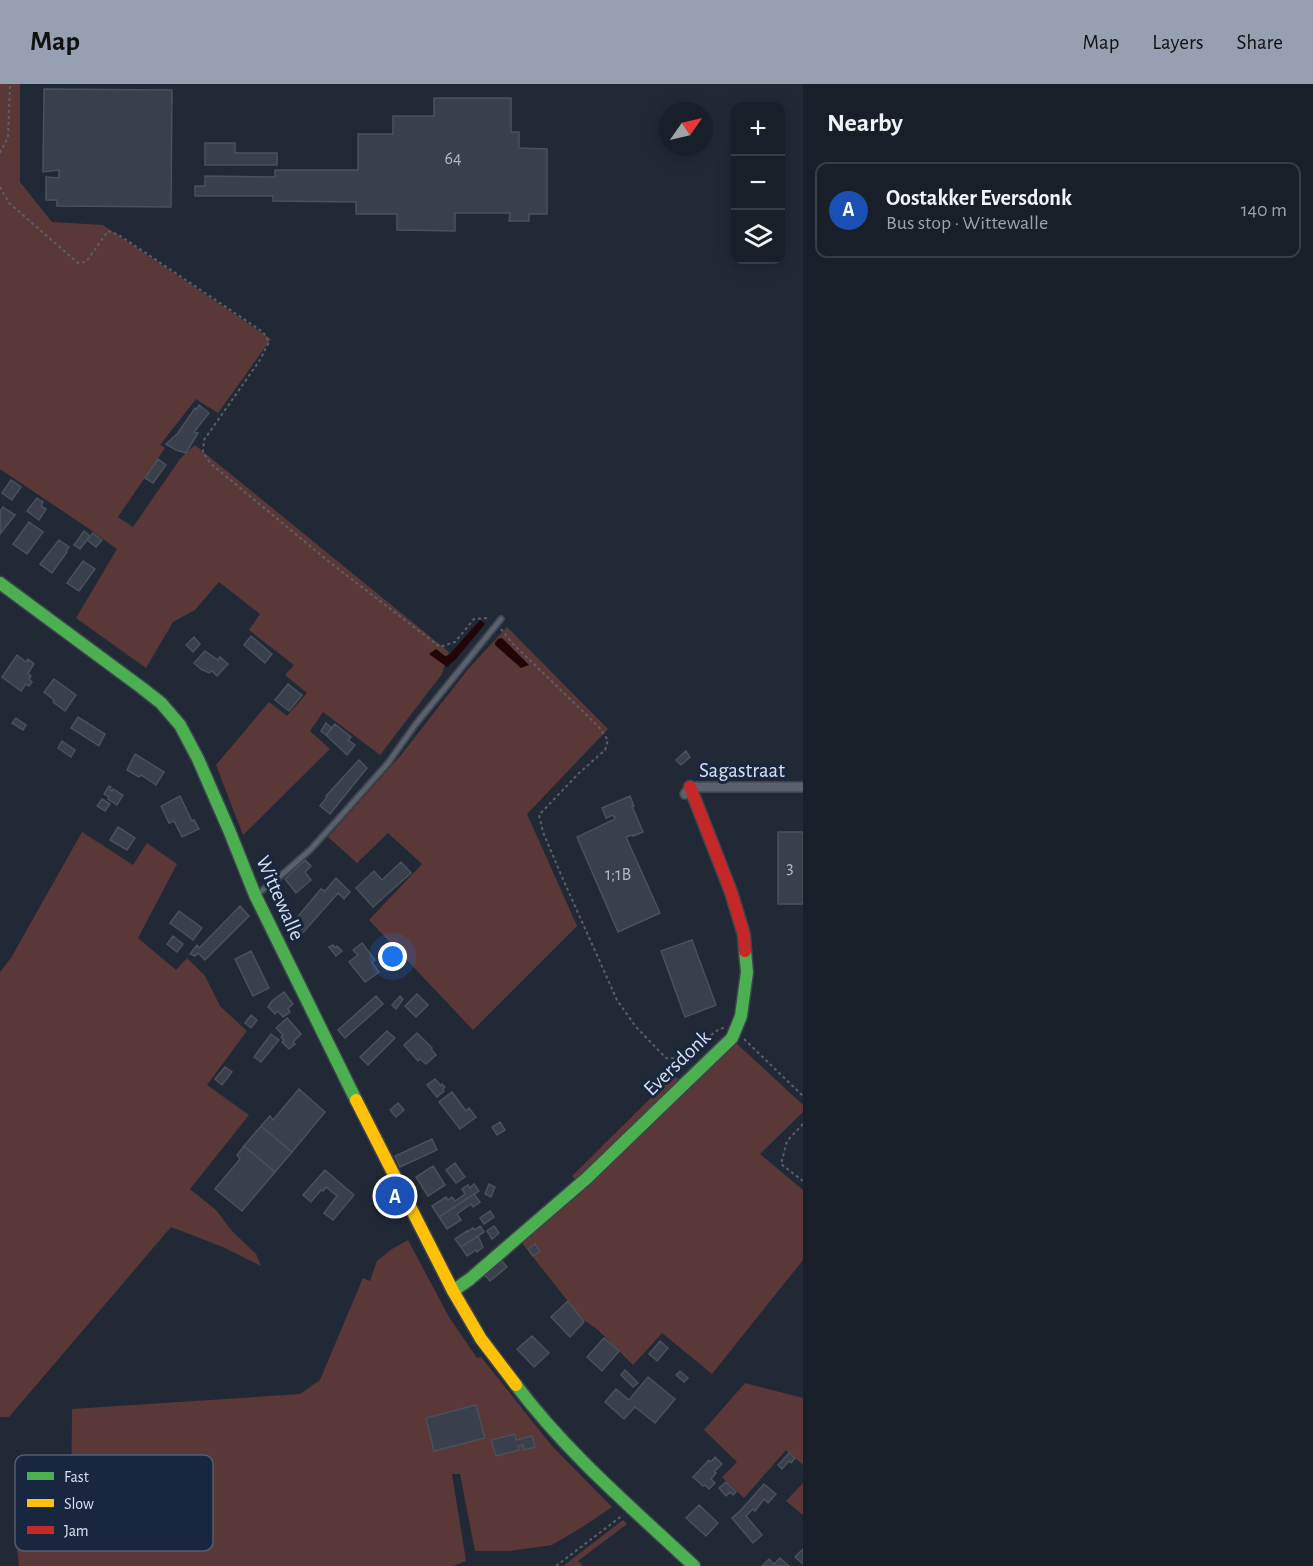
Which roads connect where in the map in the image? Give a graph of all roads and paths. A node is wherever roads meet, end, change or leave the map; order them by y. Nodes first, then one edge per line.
1 (10, 84) edge
2 (0, 153) edge
3 (0, 187) edge
4 (0, 583) edge
5 (501, 619) dead end
6 (496, 625) junction
7 (803, 788) edge
8 (687, 791) joint
9 (255, 896) junction
10 (734, 1032) junction
11 (803, 1096) edge
12 (803, 1124) edge
13 (803, 1181) edge
14 (453, 1291) junction
15 (632, 1508) junction
16 (556, 1566) edge
17 (694, 1566) edge

1 - 2 path
3 - 6 path
4 - 9 street, Wittewalle
5 - 6 lane
6 - 9 lane
6 - 10 path
7 - 8 street, Sagastraat
8 - 10 street, Eversdonk
9 - 14 street, Wittewalle
10 - 11 path
10 - 14 street, Eversdonk
12 - 13 path
14 - 15 street, Wittewalle
15 - 16 path
15 - 17 street, Wittewalle

